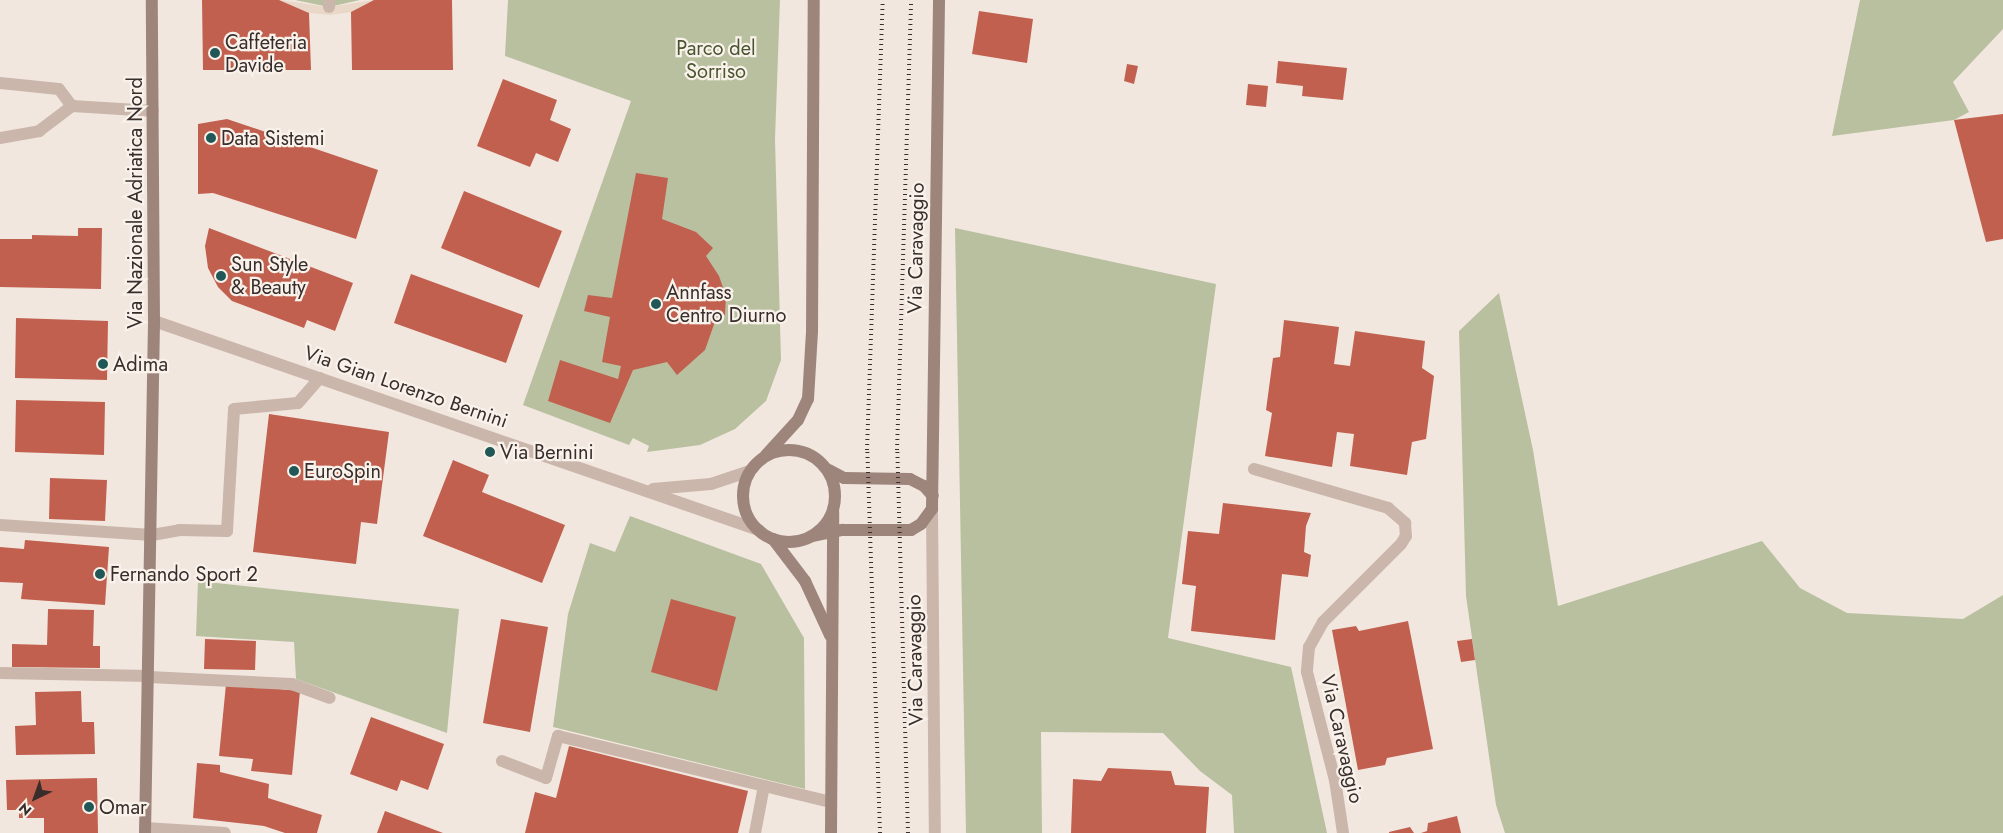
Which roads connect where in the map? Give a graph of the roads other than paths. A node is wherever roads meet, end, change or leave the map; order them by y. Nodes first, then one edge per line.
1 (152, 0) edge
2 (814, 0) edge
3 (939, 0) edge
4 (0, 83) edge
5 (72, 106) junction
6 (153, 110) junction
7 (0, 138) edge
8 (154, 321) junction
9 (320, 378) junction
10 (766, 455) junction
11 (1254, 469) dead end
12 (829, 470) junction
13 (750, 471) junction
14 (646, 490) junction
15 (933, 496) junction
16 (932, 510) junction
17 (833, 512) junction
18 (0, 526) edge
19 (759, 530) junction
20 (911, 530) junction
21 (834, 531) junction
22 (152, 535) junction
23 (813, 536) junction
24 (773, 539) junction
25 (932, 546) junction
26 (831, 638) junction
27 (0, 673) edge
28 (149, 676) junction
29 (330, 698) dead end
30 (502, 761) dead end
31 (764, 786) junction
32 (830, 802) junction
33 (145, 830) edge
34 (225, 833) edge
35 (755, 833) edge
36 (830, 833) edge
37 (936, 833) edge
38 (1344, 833) edge

1 - 6 street, Via Nazionale Adriatica Nord
2 - 10 street
3 - 15 street, Via Caravaggio
4 - 5 street
5 - 6 street
5 - 7 street
6 - 8 street, Via Nazionale Adriatica Nord
8 - 9 street, Via Gian Lorenzo Bernini
8 - 22 street, Via Nazionale Adriatica Nord
9 - 14 street, Via Gian Lorenzo Bernini
9 - 22 street
10 - 12 street
10 - 13 street
11 - 38 street, Via Caravaggio
12 - 15 street
12 - 17 street
13 - 14 street, Via Gian Lorenzo Bernini
13 - 19 street
14 - 19 street, Via Gian Lorenzo Bernini
15 - 16 street, Via Caravaggio
16 - 20 street
16 - 25 street, Via Caravaggio
17 - 21 street
17 - 23 street
18 - 22 street
19 - 24 street
20 - 21 street
20 - 25 street
21 - 23 street
21 - 26 street
22 - 28 street, Via Nazionale Adriatica Nord
23 - 24 street
24 - 26 street
25 - 37 street, Via Caravaggio
26 - 32 street
27 - 28 street
28 - 29 street
28 - 33 street, Via Nazionale Adriatica Nord
30 - 31 street
31 - 32 street
31 - 35 street
32 - 36 street
33 - 34 street

